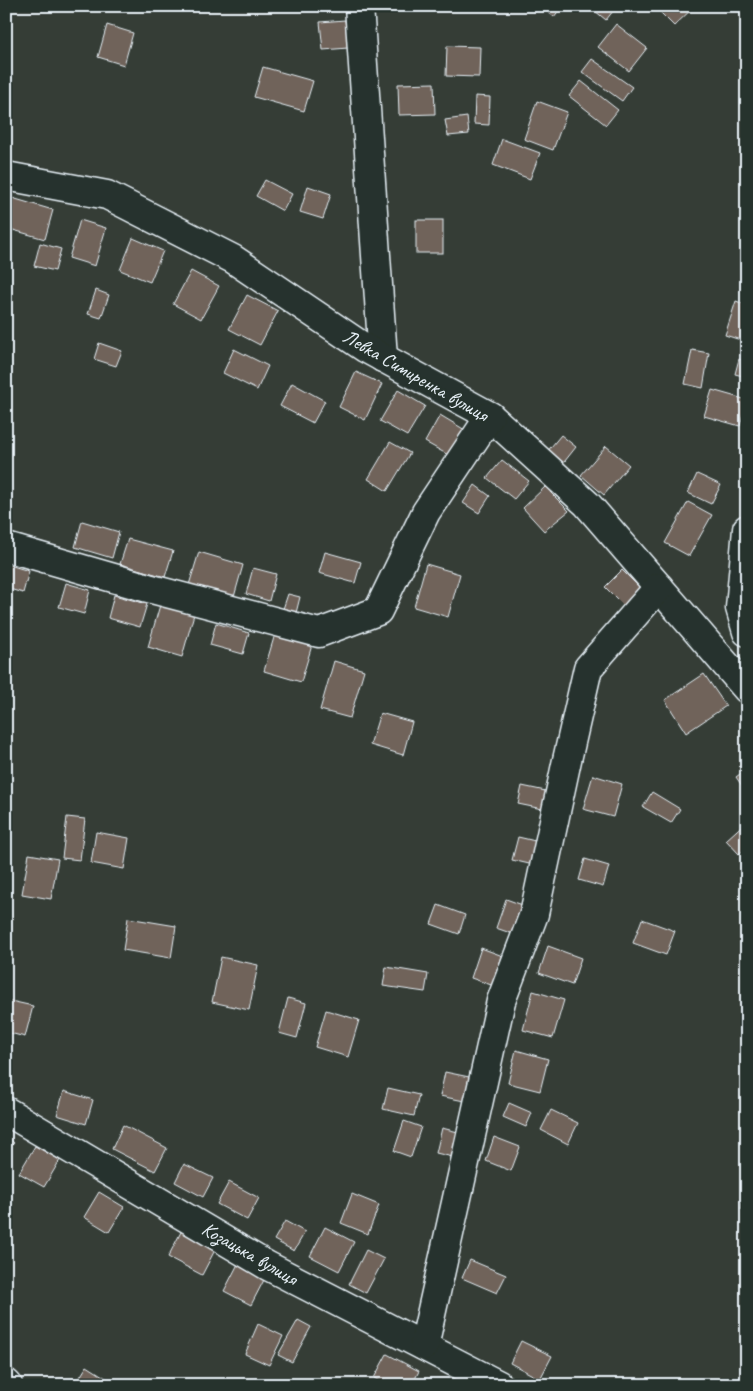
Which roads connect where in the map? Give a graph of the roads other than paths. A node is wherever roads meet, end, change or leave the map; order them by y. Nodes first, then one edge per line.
1 (359, 6) edge
2 (6, 176) edge
3 (383, 358) junction
4 (490, 416) junction
5 (747, 529) edge
6 (6, 547) edge
7 (659, 587) junction
8 (747, 632) edge
9 (747, 689) edge
10 (6, 1111) edge
11 (424, 1346) junction
12 (499, 1385) edge

1 - 3 street
2 - 3 street, Левка Симиренка вулиця
3 - 4 street, Левка Симиренка вулиця
4 - 6 street
4 - 7 street, Левка Симиренка вулиця
5 - 8 street
7 - 9 street, Левка Симиренка вулиця
7 - 11 street
10 - 11 street, Козацька вулиця
11 - 12 street, Козацька вулиця

